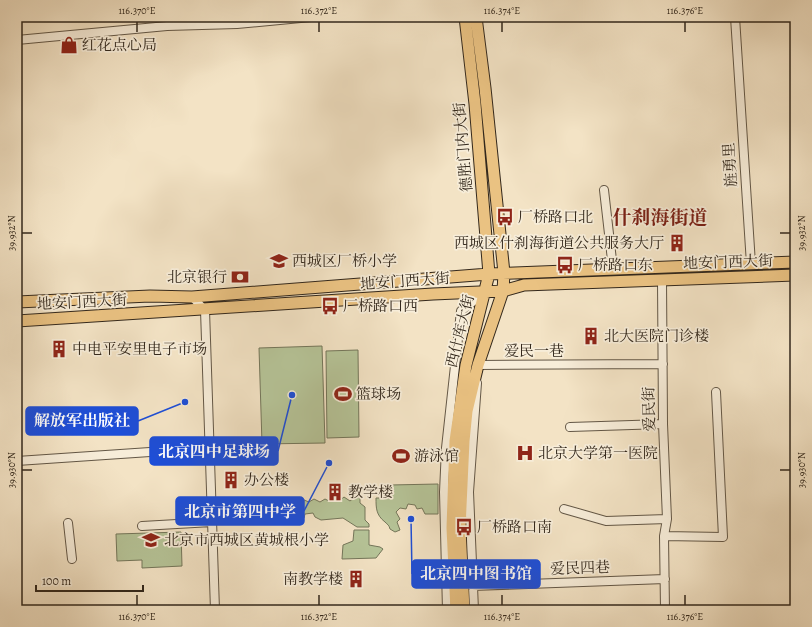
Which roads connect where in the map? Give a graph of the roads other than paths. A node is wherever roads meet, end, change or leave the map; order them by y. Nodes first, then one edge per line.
1 (311, 17) edge
2 (465, 17) edge
3 (476, 17) edge
4 (735, 17) edge
5 (472, 33) junction
6 (17, 40) edge
7 (604, 190) dead end
8 (795, 262) edge
9 (751, 264) junction
10 (614, 269) junction
11 (504, 273) junction
12 (489, 274) junction
13 (795, 275) edge
14 (662, 280) junction
15 (486, 291) junction
16 (503, 291) junction
17 (192, 297) junction
18 (17, 302) edge
19 (205, 310) junction
20 (17, 321) edge
21 (663, 364) junction
22 (478, 365) junction
23 (716, 392) dead end
24 (663, 424) junction
25 (570, 427) dead end
26 (209, 448) junction
27 (17, 462) edge
28 (564, 509) dead end
29 (667, 519) junction
30 (212, 522) junction
31 (68, 523) dead end
32 (142, 526) dead end
33 (664, 536) junction
34 (72, 559) dead end
35 (665, 579) junction
36 (472, 586) junction
37 (215, 610) edge
38 (448, 610) edge
39 (456, 610) edge
40 (464, 610) edge
41 (474, 610) edge
42 (665, 610) edge

1 - 6 street
2 - 5 main road, 德胜门内大街
3 - 5 main road, 德胜门内大街
4 - 9 street, 旌勇里
5 - 11 main road, 德胜门内大街
5 - 12 main road, 德胜门内大街
7 - 10 street
8 - 9 main road, 地安门西大街
9 - 10 main road, 地安门西大街
10 - 11 main road, 地安门西大街
11 - 12 main road, 地安门西大街
11 - 16 main road, 德胜门内大街
12 - 15 main road, 德胜门内大街
12 - 17 main road, 地安门西大街
13 - 14 main road, 地安门西大街
14 - 16 main road, 地安门西大街
14 - 21 street, 爱民街
15 - 16 main road, 地安门西大街
15 - 19 main road, 地安门西大街
15 - 38 street, 西什库大街
15 - 39 main road, 西什库大街
16 - 22 main road, 西什库大街
17 - 18 main road, 地安门西大街
17 - 19 street
19 - 20 main road, 地安门西大街
19 - 26 street
21 - 22 street, 爱民一巷
21 - 24 street, 爱民街
22 - 36 street, 西什库大街
22 - 40 main road, 西什库大街
23 - 33 street
24 - 25 street
24 - 29 street, 爱民街
26 - 27 street
26 - 30 street
28 - 29 street
29 - 33 street, 爱民街
30 - 32 street
30 - 37 street
31 - 34 street
33 - 35 street, 爱民街
35 - 36 street, 爱民四巷
35 - 42 street, 爱民街
36 - 41 street, 西什库大街

